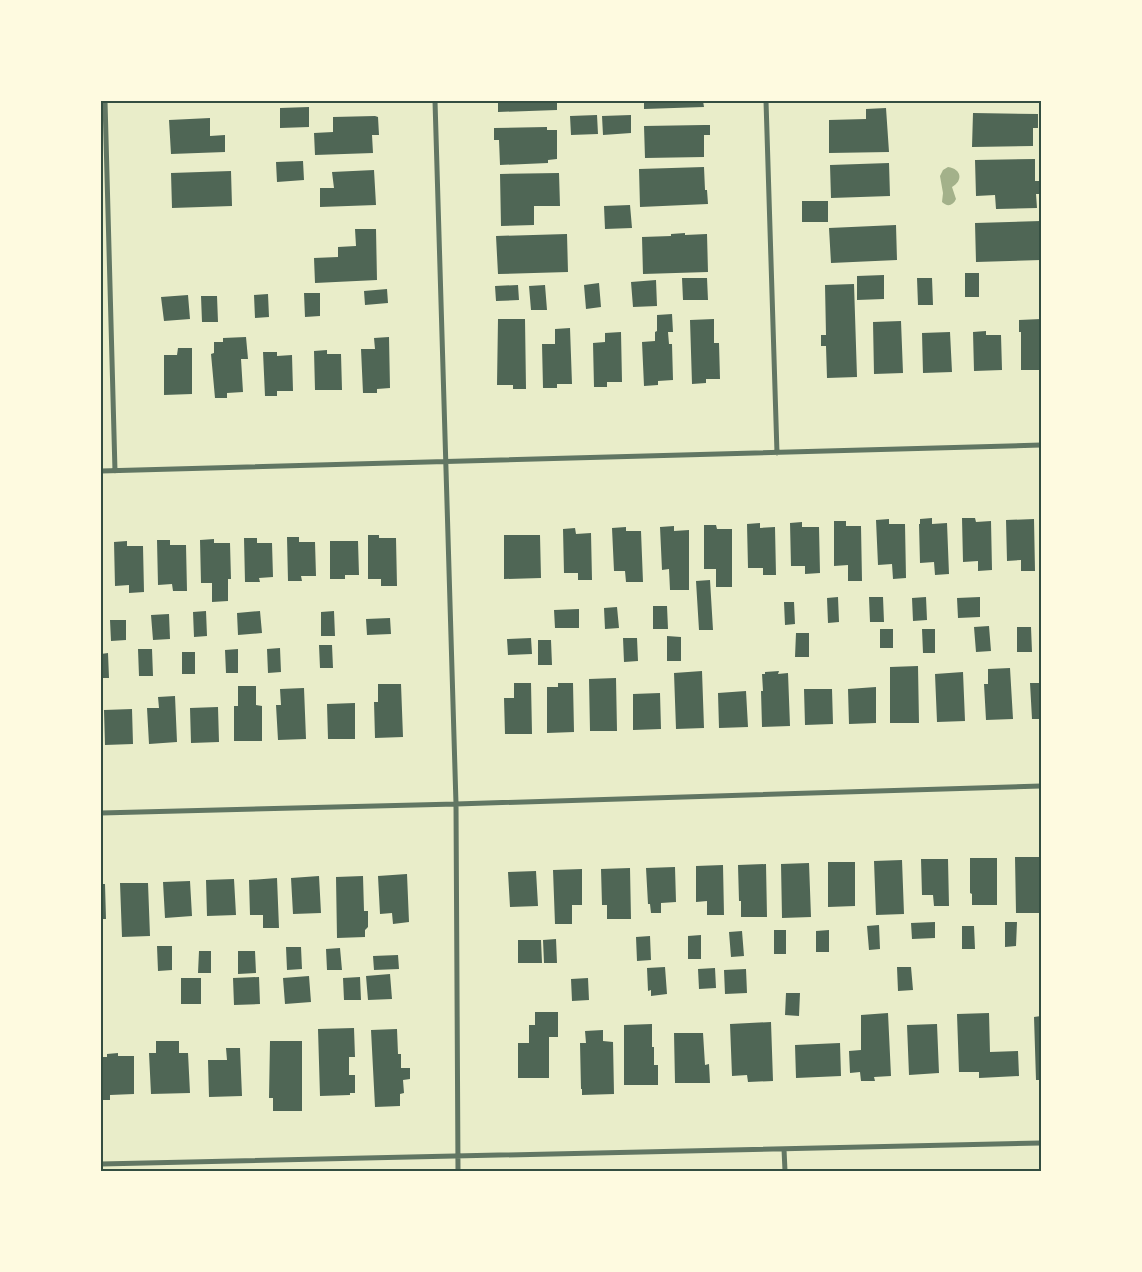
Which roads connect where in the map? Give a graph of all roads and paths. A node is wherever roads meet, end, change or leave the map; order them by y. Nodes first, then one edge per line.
1 (105, 101) edge
2 (435, 101) edge
3 (766, 101) edge
4 (1041, 445) edge
5 (777, 453) junction
6 (446, 462) junction
7 (115, 471) junction
8 (101, 472) edge
9 (1041, 786) edge
10 (456, 804) junction
11 (101, 813) edge
12 (1041, 1143) edge
13 (784, 1149) junction
14 (457, 1156) junction
15 (101, 1164) edge
16 (458, 1171) edge
17 (785, 1171) edge

1 - 7 street
2 - 6 street
3 - 5 street
4 - 5 street
5 - 6 street
6 - 7 street
6 - 10 street
7 - 8 street
9 - 10 street
10 - 11 street
10 - 14 street
12 - 13 street
13 - 14 street
13 - 17 street
14 - 15 street
14 - 16 street

